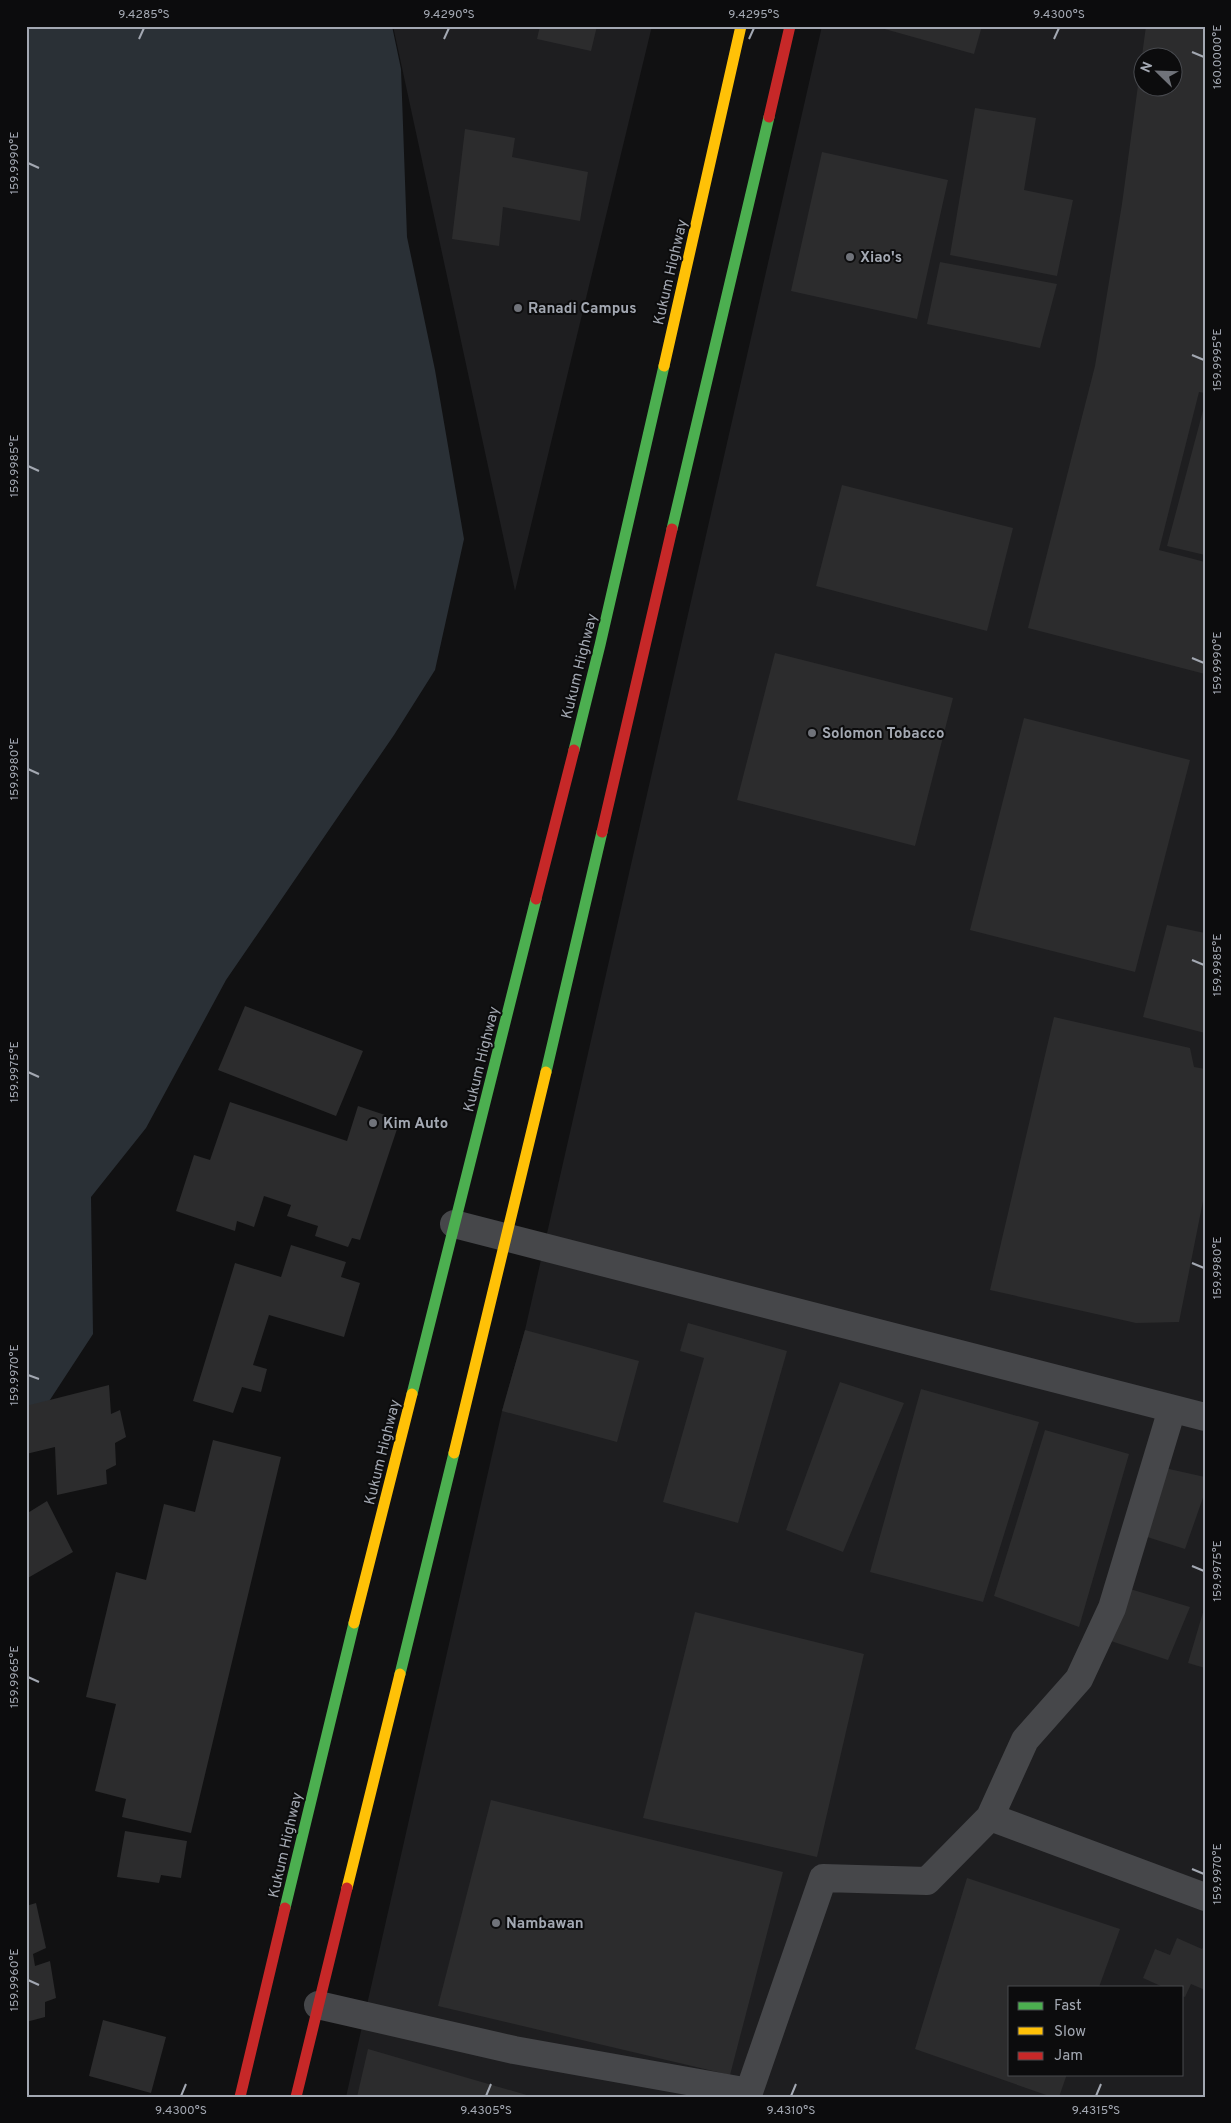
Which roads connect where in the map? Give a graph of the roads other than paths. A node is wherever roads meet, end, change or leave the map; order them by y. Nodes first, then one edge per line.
1 (741, 26) edge
2 (790, 26) edge
3 (454, 1224) junction
4 (506, 1238) junction
5 (1172, 1409) junction
6 (1205, 1417) edge
7 (990, 1817) junction
8 (1205, 1897) edge
9 (318, 2005) junction
10 (759, 2094) edge
11 (240, 2097) edge
12 (296, 2097) edge

1 - 3 main road, Kukum Highway
2 - 4 main road
3 - 4 street
3 - 11 main road, Kukum Highway
4 - 5 street
4 - 9 main road
5 - 6 street
5 - 7 street
7 - 8 street
7 - 10 street
9 - 10 street
9 - 12 main road

